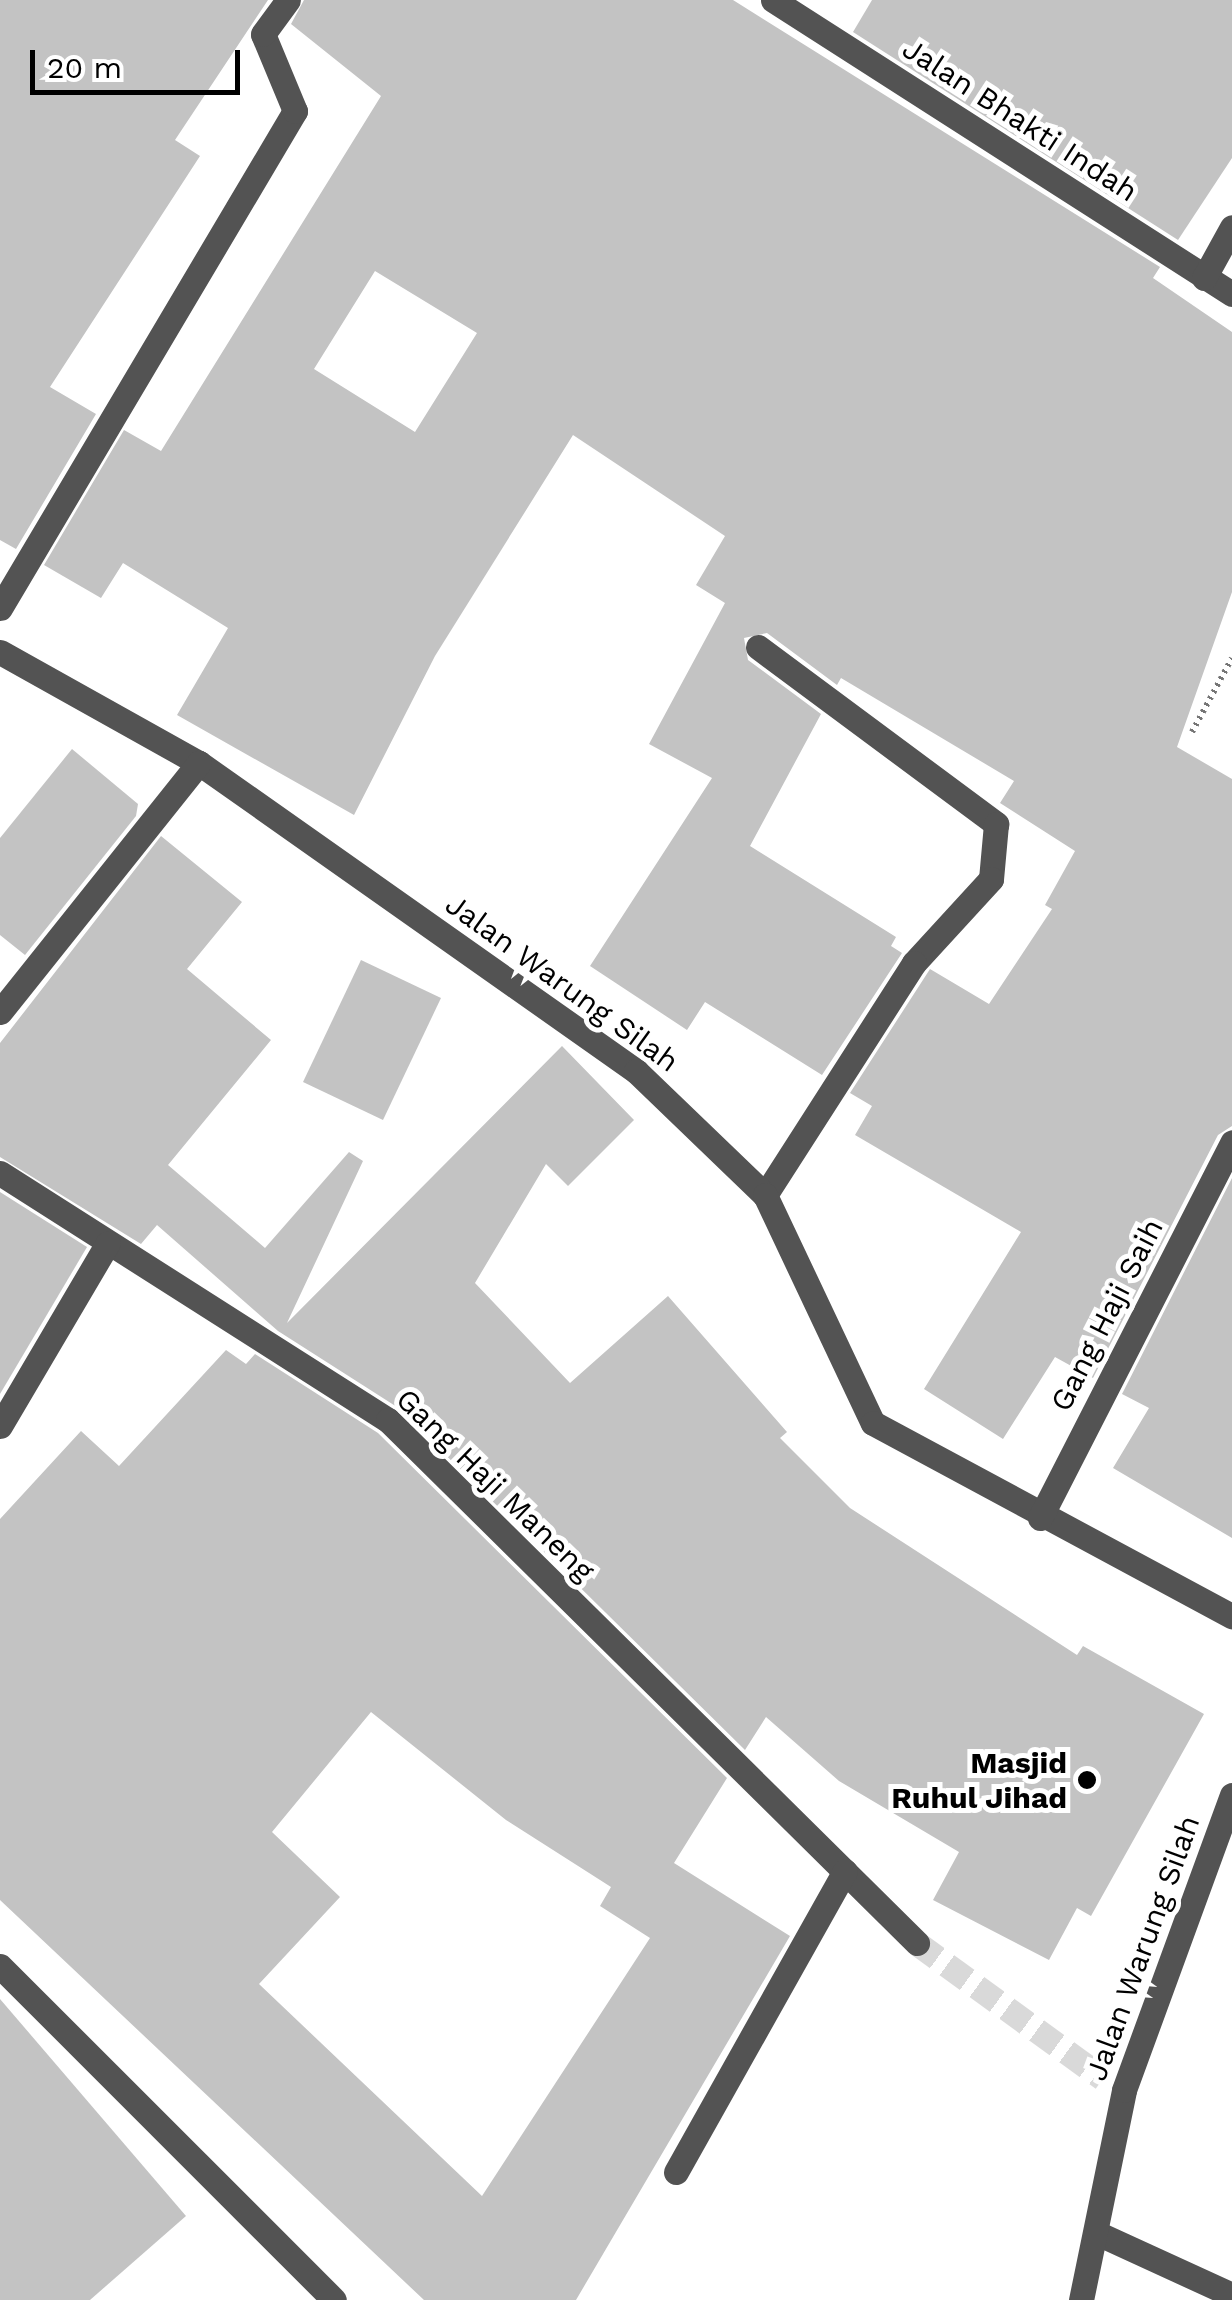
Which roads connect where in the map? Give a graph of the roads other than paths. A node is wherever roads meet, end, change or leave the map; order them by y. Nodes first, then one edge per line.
1 (288, 0) edge
2 (773, 0) edge
3 (1232, 227) edge
4 (1204, 278) junction
5 (1232, 294) edge
6 (0, 608) edge
7 (758, 647) dead end
8 (0, 652) edge
9 (199, 763) junction
10 (0, 1012) edge
11 (1232, 1142) edge
12 (0, 1173) edge
13 (765, 1194) junction
14 (108, 1243) junction
15 (0, 1426) edge
16 (1040, 1518) junction
17 (1232, 1616) edge
18 (1232, 1794) edge
19 (845, 1871) junction
20 (917, 1944) tunnel mouth
21 (0, 1966) edge
22 (676, 2172) dead end
23 (1100, 2234) junction
24 (1232, 2295) edge
25 (334, 2300) edge
26 (1081, 2300) edge

1 - 6 street
2 - 4 street, Jalan Bhakti Indah
3 - 4 street
4 - 5 street, Jalan Bhakti Indah
7 - 13 street
8 - 9 street, Jalan Warung Silah
9 - 10 street
9 - 13 street, Jalan Warung Silah
11 - 16 street, Gang Haji Saih
12 - 14 street, Gang Haji Maneng
13 - 16 street, Jalan Warung Silah
14 - 15 street
14 - 19 street, Gang Haji Maneng
16 - 17 street, Jalan Warung Silah
18 - 23 street, Jalan Warung Silah
19 - 20 street, Gang Haji Maneng
19 - 22 street
21 - 25 street
23 - 24 street
23 - 26 street, Jalan Warung Silah

